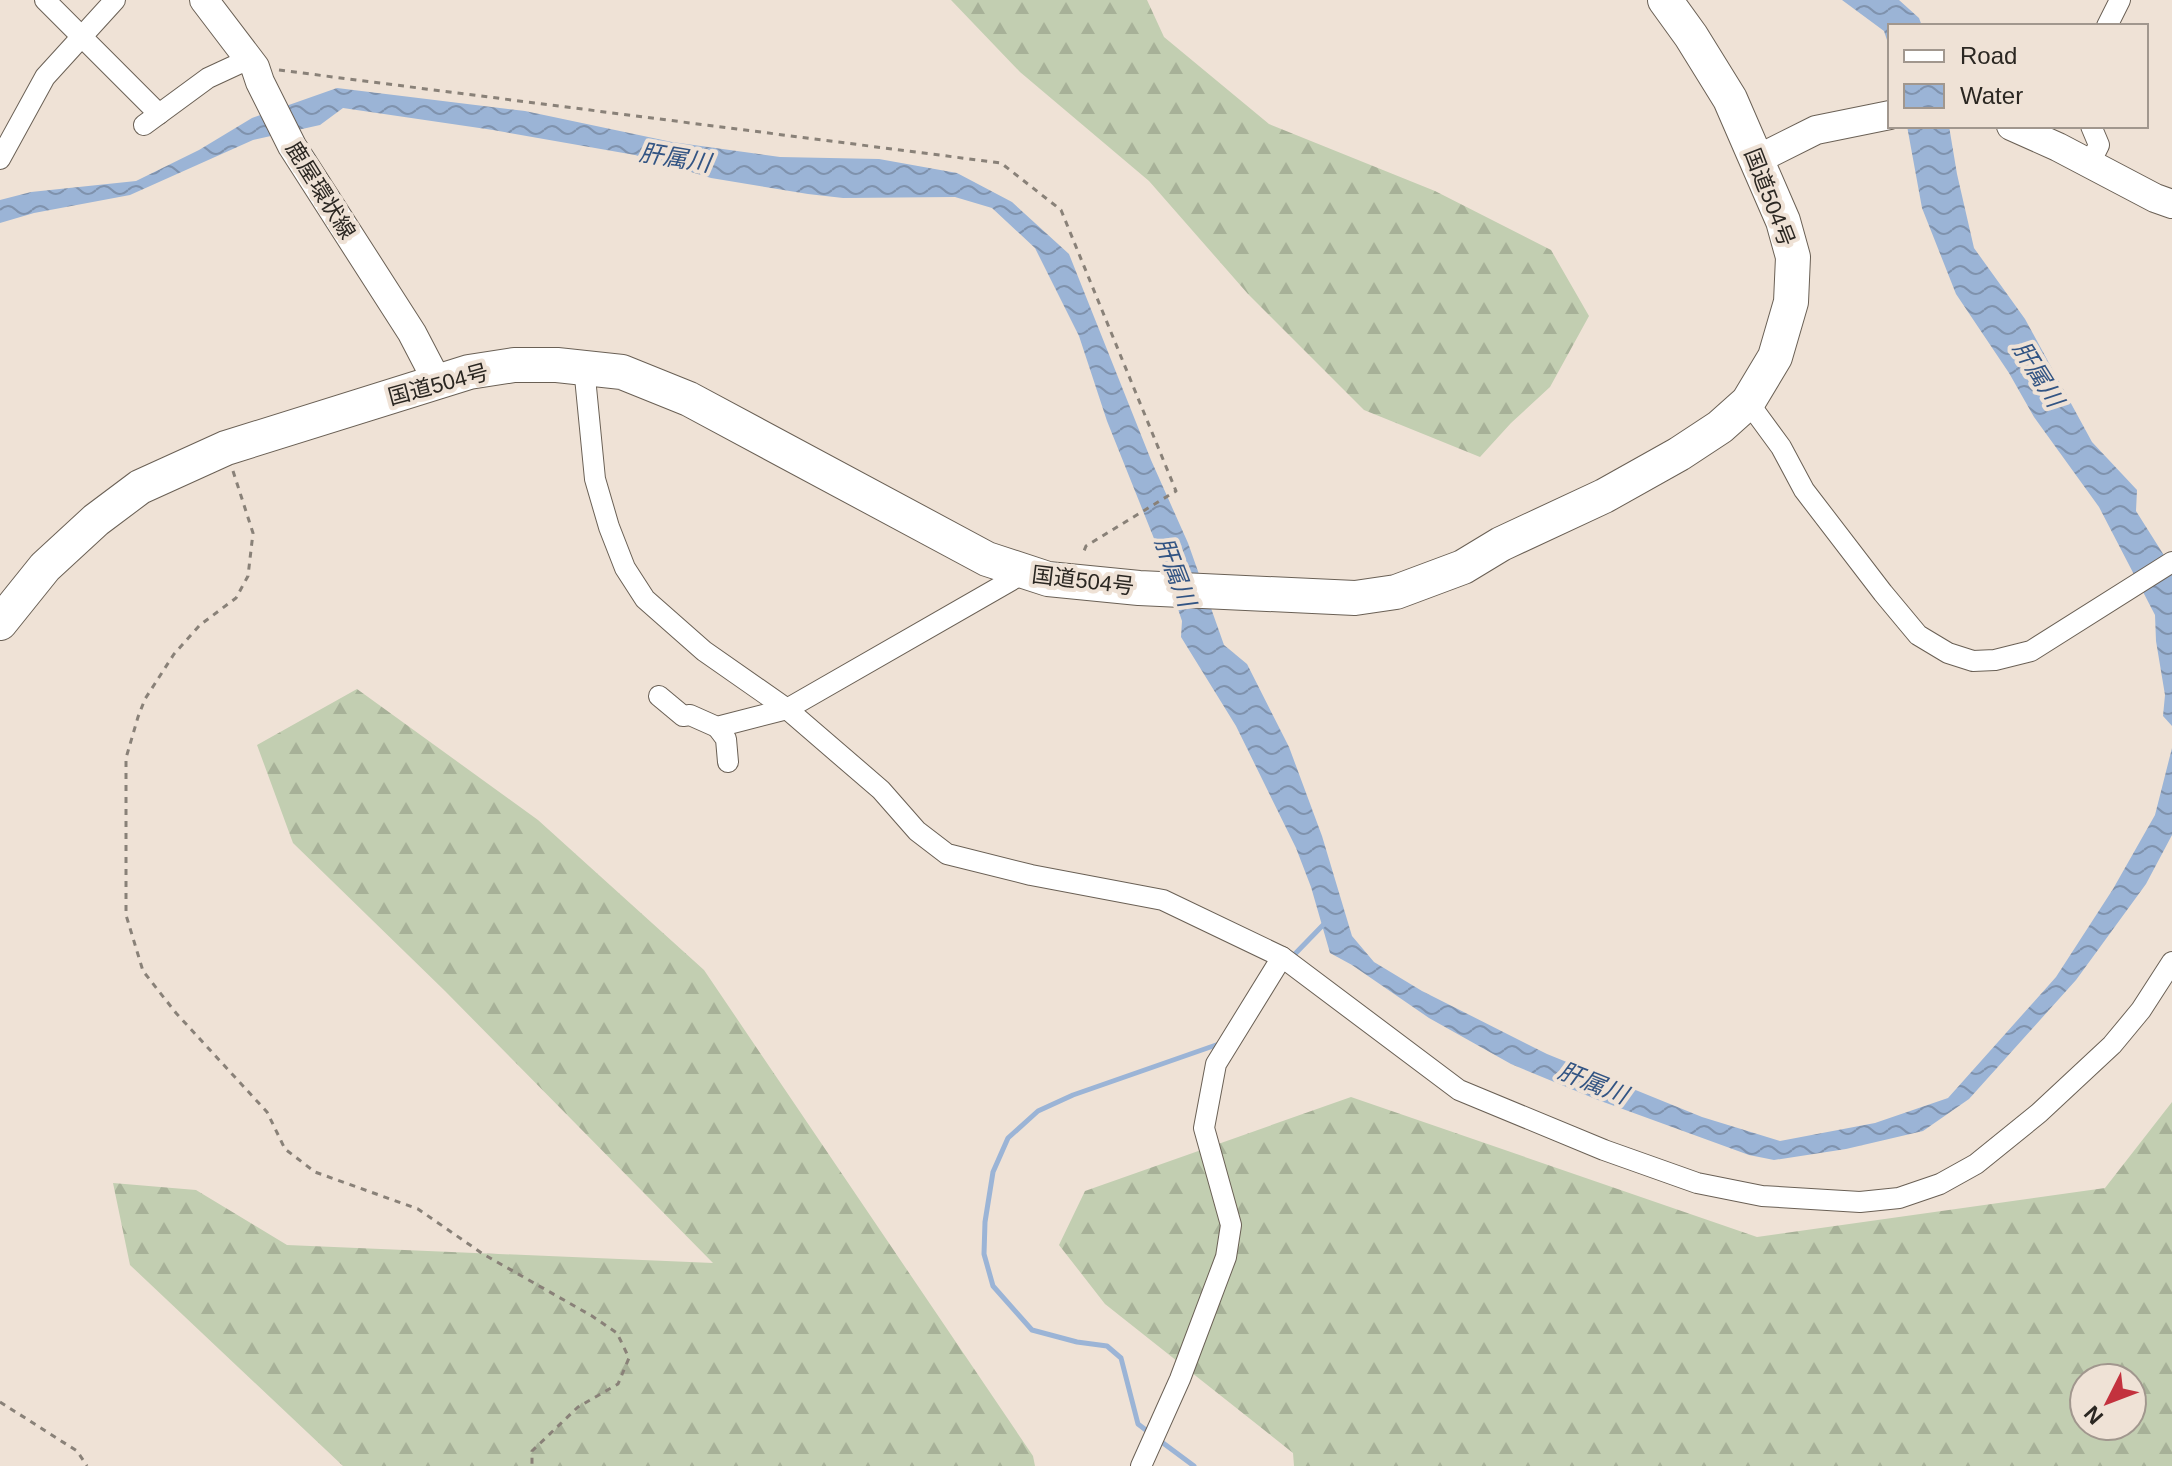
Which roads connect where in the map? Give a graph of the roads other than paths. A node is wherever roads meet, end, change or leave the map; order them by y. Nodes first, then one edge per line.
1 (45, 0) edge
2 (115, 0) edge
3 (204, 0) edge
4 (1665, 0) edge
5 (2120, 0) edge
6 (2108, 24) edge
7 (82, 37) junction
8 (255, 69) junction
9 (1888, 115) edge
10 (2015, 128) edge
11 (2092, 128) edge
12 (0, 159) edge
13 (1756, 160) junction
14 (2090, 163) junction
15 (2172, 204) edge
16 (584, 367) junction
17 (437, 381) junction
18 (1748, 402) junction
19 (2172, 562) edge
20 (1024, 573) junction
21 (0, 623) edge
22 (659, 696) dead end
23 (787, 709) junction
24 (717, 727) junction
25 (728, 762) dead end
26 (1282, 957) junction
27 (2172, 962) edge
28 (1141, 1466) edge

1 - 7 street
2 - 7 street
3 - 8 main road, 鹿屋環状線
4 - 13 highway, 国道504号
5 - 6 street
7 - 8 street
7 - 12 street
8 - 17 main road, 鹿屋環状線
9 - 13 main road
10 - 14 main road
11 - 14 street
13 - 18 highway, 国道504号
14 - 15 main road
16 - 17 highway, 国道504号
16 - 20 highway, 国道504号
16 - 23 street
17 - 21 highway, 国道504号
18 - 19 street
18 - 20 highway, 国道504号
20 - 23 street
22 - 24 street
23 - 24 street
23 - 26 street
24 - 25 street
26 - 27 street
26 - 28 street

